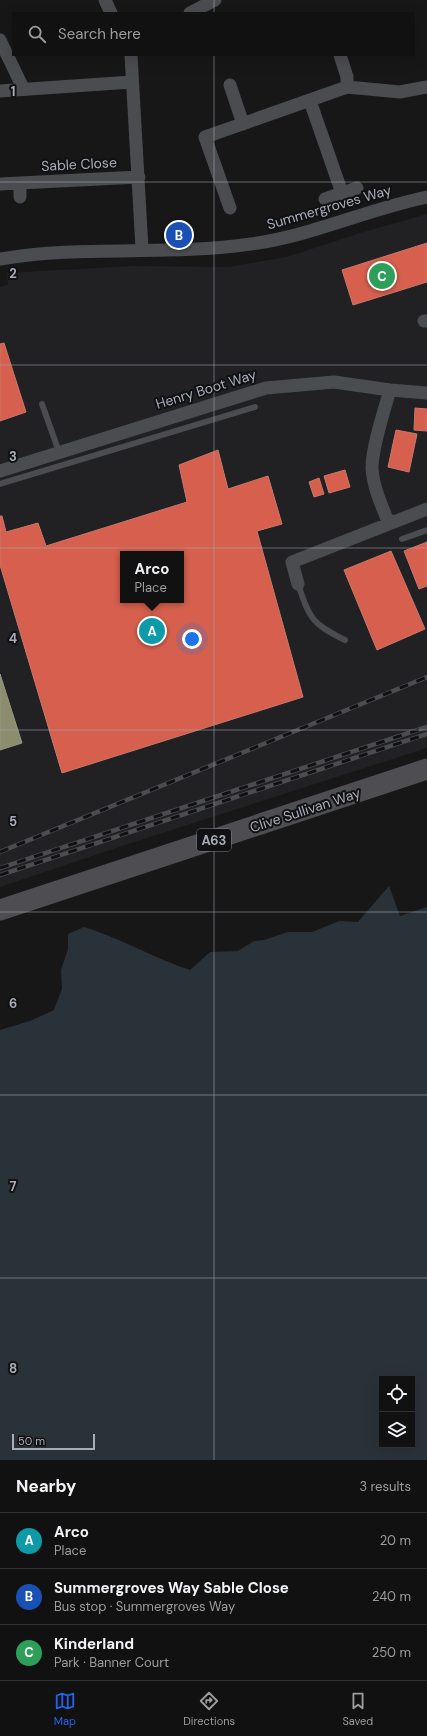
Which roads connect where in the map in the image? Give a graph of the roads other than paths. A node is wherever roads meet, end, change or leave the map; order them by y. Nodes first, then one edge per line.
1 (105, 0) edge
2 (216, 0) edge
3 (111, 12) edge
4 (192, 12) edge
5 (0, 40) edge
6 (131, 56) edge
7 (340, 56) edge
8 (132, 82) junction
9 (230, 85) dead end
10 (427, 87) edge
11 (23, 88) junction
12 (347, 88) junction
13 (0, 91) edge
14 (310, 101) junction
15 (243, 124) junction
16 (139, 176) junction
17 (20, 183) junction
18 (0, 184) edge
19 (357, 188) dead end
20 (342, 193) junction
21 (20, 197) dead end
22 (427, 197) edge
23 (325, 199) dead end
24 (230, 208) dead end
25 (142, 249) junction
26 (0, 259) edge
27 (390, 390) junction
28 (427, 393) edge
29 (42, 404) dead end
30 (255, 408) dead end
31 (162, 419) junction
32 (166, 434) junction
33 (59, 452) junction
34 (9, 473) edge
35 (0, 484) edge
36 (427, 509) edge
37 (389, 524) junction
38 (427, 530) edge
39 (402, 539) dead end
40 (298, 584) joint
41 (346, 640) dead end
42 (427, 769) edge
43 (427, 783) edge
44 (0, 910) edge
45 (0, 922) edge

1 - 3 street
2 - 4 street
5 - 11 street
6 - 8 street, Sable Close
7 - 12 street
8 - 11 street
8 - 16 street, Sable Close
9 - 15 street
10 - 12 street
11 - 13 street
12 - 14 street
14 - 15 street
14 - 20 street
15 - 24 street
16 - 17 street, Sable Close
16 - 25 street, Sable Close
17 - 18 street, Sable Close
17 - 21 street
19 - 20 street
20 - 23 street
22 - 25 street, Summergroves Way
25 - 26 street, Summergroves Way
27 - 28 street, Henry Boot Way
27 - 31 street, Henry Boot Way
27 - 37 street
29 - 33 lane
30 - 32 lane
31 - 32 lane
31 - 33 street, Henry Boot Way
32 - 34 lane
33 - 34 street, Henry Boot Way
34 - 35 lane
36 - 37 street
37 - 40 street
38 - 39 lane
40 - 41 lane
42 - 44 highway, Clive Sullivan Way / A63
43 - 45 highway, Clive Sullivan Way / A63

